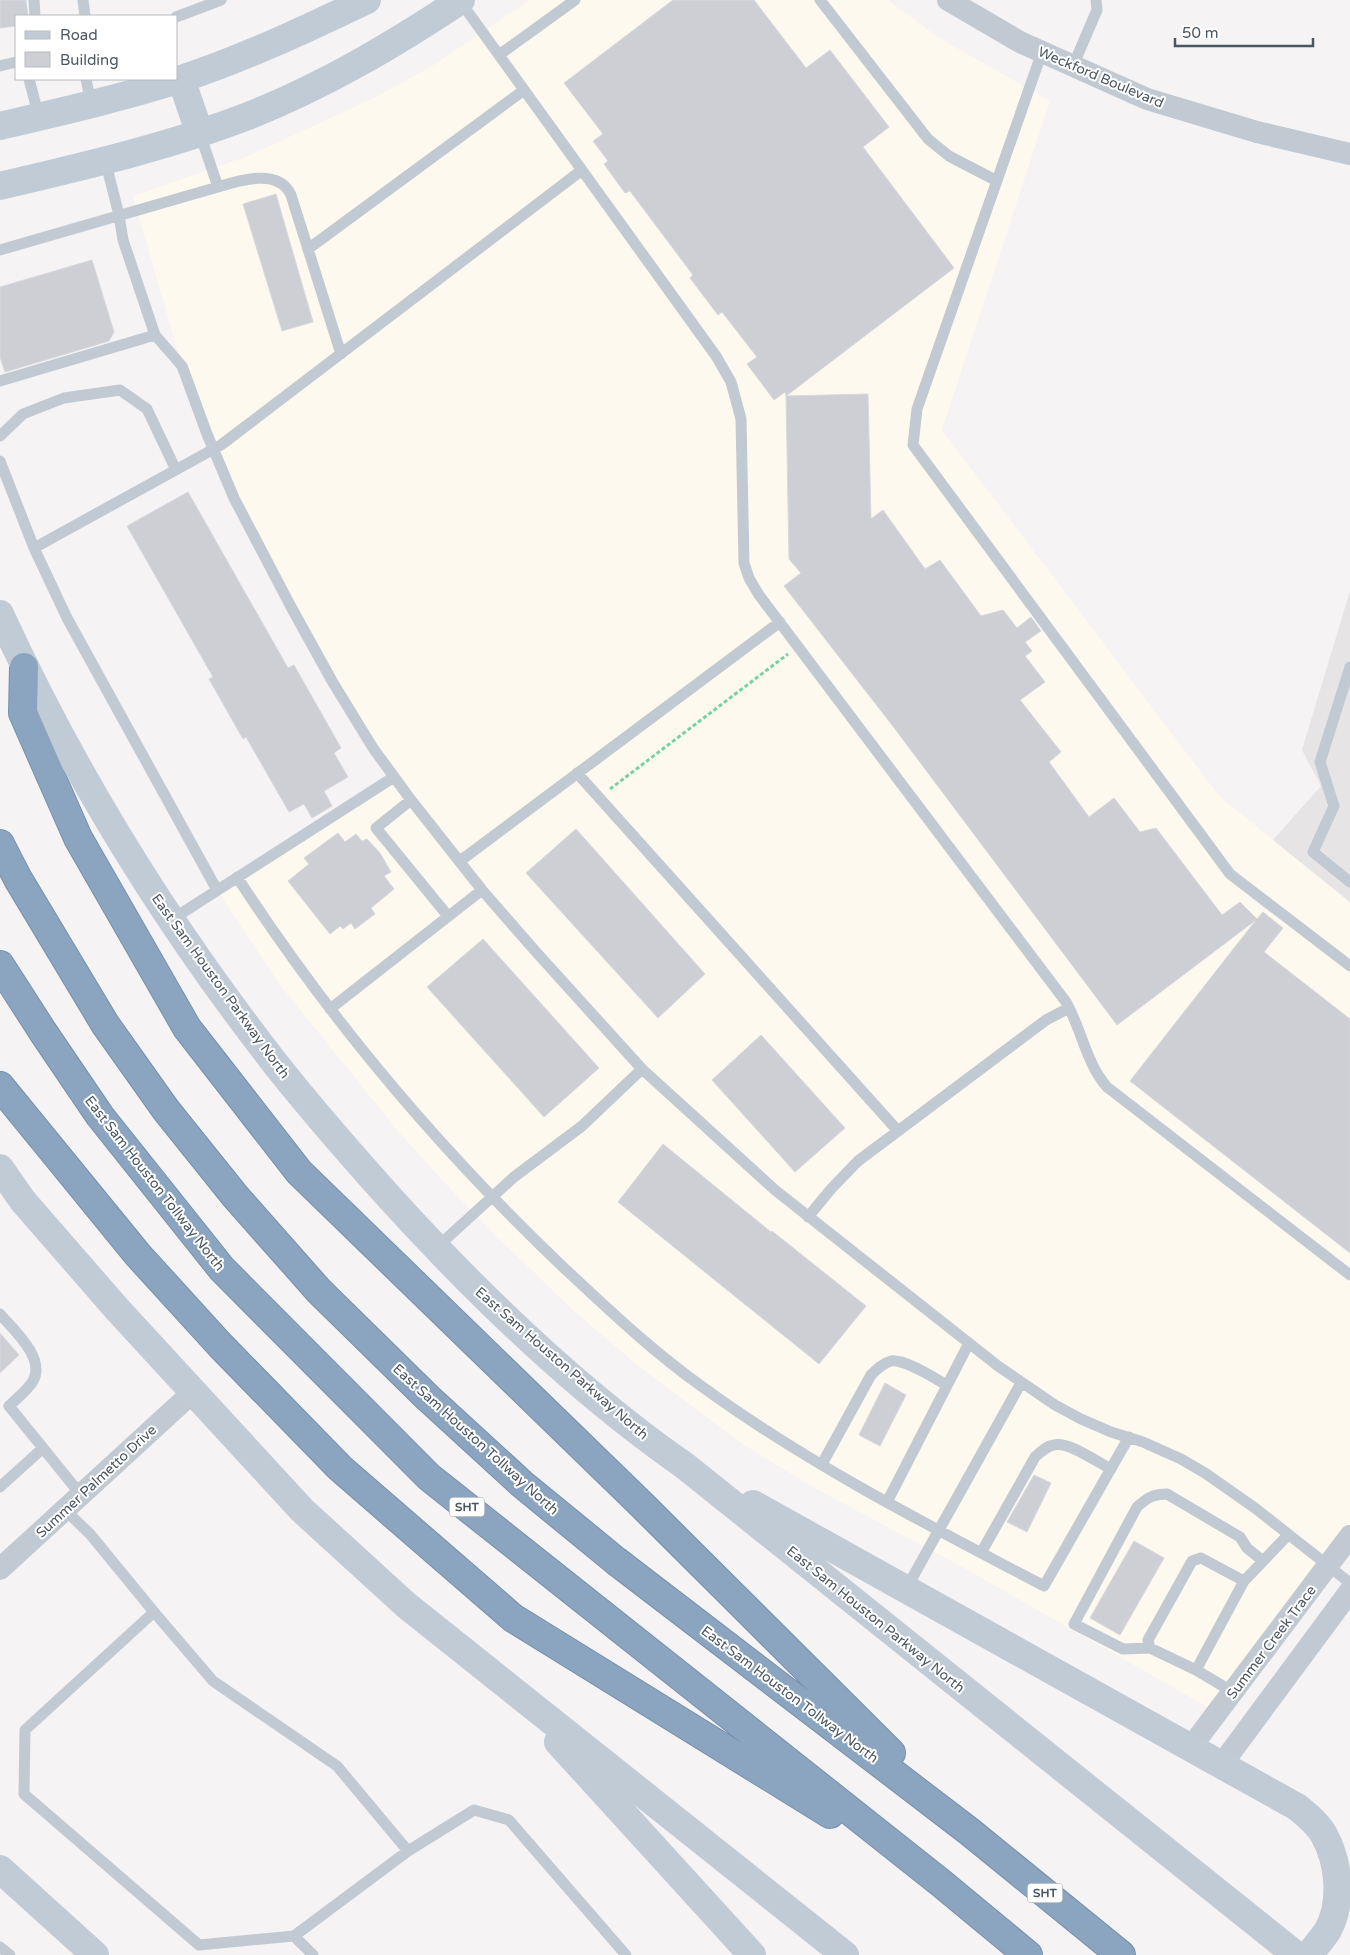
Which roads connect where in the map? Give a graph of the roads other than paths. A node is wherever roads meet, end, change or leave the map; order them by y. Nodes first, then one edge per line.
1 (34, 0) edge
2 (83, 0) edge
3 (221, 0) edge
4 (367, 0) edge
5 (460, 0) edge
6 (574, 0) edge
7 (820, 0) edge
8 (948, 0) edge
9 (1096, 0) edge
10 (35, 15) edge
11 (85, 15) edge
12 (178, 15) edge
13 (1042, 52) junction
14 (499, 55) junction
15 (15, 62) edge
16 (0, 66) edge
17 (1073, 66) junction
18 (180, 75) joint
19 (29, 80) edge
20 (151, 80) edge
21 (524, 90) junction
22 (88, 91) edge
23 (39, 117) junction
24 (0, 126) edge
25 (200, 134) junction
26 (1350, 154) edge
27 (104, 160) junction
28 (582, 170) junction
29 (997, 181) junction
30 (0, 186) edge
31 (218, 187) junction
32 (119, 216) junction
33 (308, 249) junction
34 (0, 250) edge
35 (155, 335) junction
36 (341, 354) junction
37 (0, 381) edge
38 (0, 436) edge
39 (213, 449) junction
40 (0, 461) edge
41 (176, 470) junction
42 (34, 548) junction
43 (0, 614) edge
44 (780, 622) junction
45 (24, 667) junction
46 (1350, 667) edge
47 (577, 774) junction
48 (394, 778) junction
49 (411, 800) junction
50 (0, 844) edge
51 (460, 861) junction
52 (238, 877) junction
53 (1350, 882) edge
54 (217, 890) junction
55 (482, 890) junction
56 (448, 916) junction
57 (171, 920) junction
58 (0, 965) edge
59 (1350, 966) edge
60 (1069, 1008) junction
61 (330, 1009) junction
62 (642, 1068) junction
63 (0, 1086) edge
64 (898, 1130) junction
65 (0, 1168) edge
66 (492, 1197) junction
67 (808, 1217) junction
68 (436, 1248) junction
69 (1350, 1275) edge
70 (0, 1314) edge
71 (969, 1343) junction
72 (1021, 1383) junction
73 (946, 1385) junction
74 (192, 1393) junction
75 (4, 1410) edge
76 (1129, 1437) junction
77 (43, 1448) junction
78 (822, 1464) junction
79 (685, 1466) junction
80 (1111, 1469) junction
81 (0, 1487) edge
82 (81, 1495) junction
83 (887, 1502) junction
84 (64, 1510) junction
85 (938, 1531) junction
86 (1288, 1535) junction
87 (1350, 1536) edge
88 (981, 1553) junction
89 (1263, 1561) junction
90 (1328, 1565) junction
91 (0, 1569) edge
92 (1244, 1581) junction
93 (1350, 1582) edge
94 (906, 1589) junction
95 (1350, 1591) edge
96 (154, 1612) junction
97 (1150, 1648) junction
98 (1196, 1670) junction
99 (500, 1678) junction
100 (1233, 1692) junction
101 (1191, 1747) junction
102 (1222, 1764) junction
103 (970, 1832) junction
104 (408, 1850) junction
105 (0, 1869) edge
106 (941, 1883) junction
107 (294, 1936) junction
108 (0, 1946) edge
109 (10, 1955) edge
110 (95, 1955) edge
111 (313, 1955) edge
112 (626, 1955) edge
113 (752, 1955) edge
114 (846, 1955) edge
115 (1028, 1955) edge
116 (1121, 1955) edge
117 (1296, 1955) edge
118 (1309, 1955) edge

1 - 10 lane
2 - 11 lane
3 - 12 lane
4 - 18 main road
5 - 14 lane
5 - 25 main road
6 - 14 lane
7 - 29 lane
8 - 13 street, Weckford Boulevard
9 - 17 lane
13 - 17 street, Weckford Boulevard
13 - 29 lane
14 - 21 lane
15 - 16 lane
17 - 26 street, Weckford Boulevard
18 - 25 main road
19 - 23 lane
20 - 22 main road
21 - 28 lane
21 - 33 lane
22 - 23 main road
23 - 24 main road
25 - 27 main road
25 - 31 lane
27 - 30 main road
27 - 32 lane
28 - 36 lane
28 - 44 lane
29 - 59 lane
31 - 32 lane
31 - 33 lane
32 - 34 lane
32 - 35 lane
33 - 36 lane
35 - 37 lane
35 - 39 lane
36 - 39 lane
38 - 41 lane
39 - 41 lane
39 - 48 lane
40 - 42 lane
41 - 42 lane
42 - 54 lane
43 - 45 main road, East Sam Houston Parkway North
44 - 47 lane
44 - 60 lane
45 - 57 main road, East Sam Houston Parkway North
45 - 103 highway
46 - 53 lane
47 - 51 lane
47 - 64 lane
48 - 49 lane
48 - 52 lane
49 - 51 lane
49 - 56 lane
50 - 103 highway, East Sam Houston Tollway North / SHT
51 - 55 lane
52 - 54 lane
52 - 61 lane
54 - 57 lane
55 - 56 lane
55 - 62 lane
56 - 61 lane
57 - 68 main road, East Sam Houston Parkway North
58 - 106 highway, East Sam Houston Tollway North / SHT
60 - 64 lane
60 - 69 lane
61 - 66 lane
62 - 66 lane
62 - 67 lane
63 - 106 highway
64 - 67 lane
65 - 74 main road
66 - 68 lane
66 - 78 lane
67 - 71 lane
68 - 79 main road, East Sam Houston Parkway North
70 - 75 lane
71 - 72 lane
71 - 73 lane
72 - 76 lane
72 - 85 lane
73 - 78 lane
73 - 83 lane
74 - 82 street, Summer Palmetto Drive
74 - 99 main road
75 - 77 lane
76 - 80 lane
76 - 86 lane
77 - 81 lane
77 - 82 lane
78 - 83 lane
79 - 94 main road
79 - 117 main road, East Sam Houston Parkway North
80 - 88 lane
80 - 88 lane
82 - 84 street, Summer Palmetto Drive
83 - 85 lane
84 - 91 street, Summer Palmetto Drive
84 - 96 lane
85 - 88 lane
85 - 94 lane
86 - 89 lane
86 - 90 lane
87 - 90 street, Summer Creek Trace
89 - 92 lane
89 - 97 lane
90 - 93 lane
90 - 100 street, Summer Creek Trace
92 - 97 lane
92 - 98 lane
94 - 101 main road
95 - 102 street
96 - 104 lane
96 - 107 lane
97 - 98 lane
98 - 100 lane
99 - 113 main road
99 - 114 main road
100 - 101 street, Summer Creek Trace
101 - 102 main road
102 - 118 main road
103 - 116 highway, East Sam Houston Tollway North / SHT
104 - 107 lane
104 - 112 lane
105 - 110 main road
106 - 115 highway, East Sam Houston Tollway North / SHT
107 - 111 lane
108 - 109 lane

